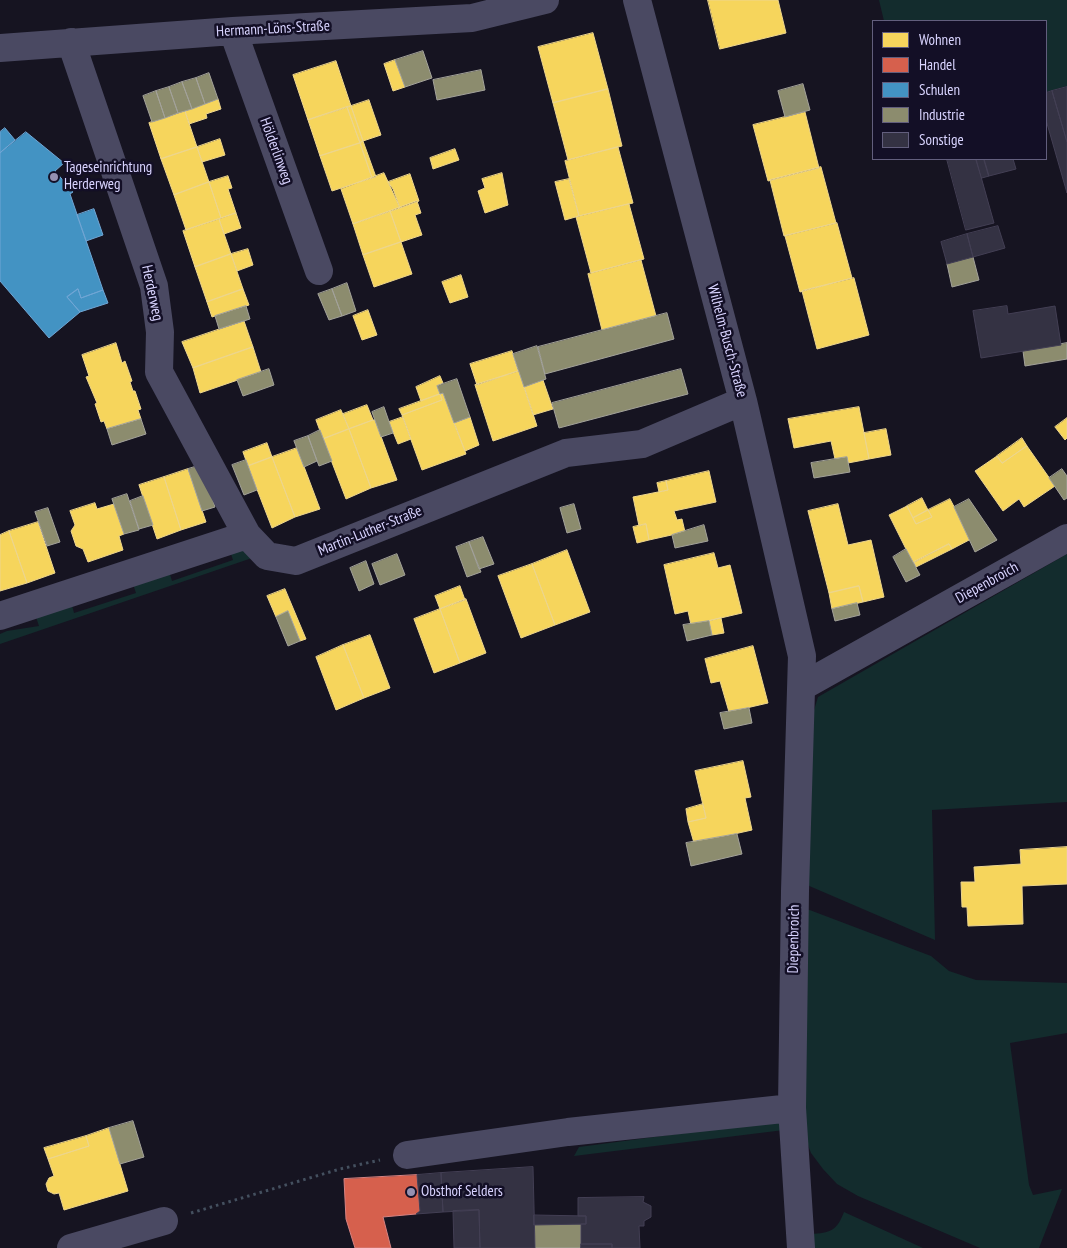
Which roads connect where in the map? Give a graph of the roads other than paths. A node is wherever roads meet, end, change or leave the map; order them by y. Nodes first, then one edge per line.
1 (545, 0) edge
2 (637, 0) edge
3 (233, 31) junction
4 (71, 42) junction
5 (0, 48) edge
6 (319, 271) dead end
7 (744, 402) junction
8 (246, 535) junction
9 (1067, 538) edge
10 (0, 616) edge
11 (802, 686) junction
12 (792, 1108) junction
13 (407, 1155) road end
14 (164, 1221) road end
15 (71, 1248) edge
16 (801, 1248) edge

1 - 3 street, Hermann-Löns-Straße
2 - 7 street, Wilhelm-Busch-Straße
3 - 4 street, Hermann-Löns-Straße
3 - 6 street, Hölderlinweg
4 - 5 street, Hermann-Löns-Straße
4 - 8 street, Herderweg
7 - 8 street, Martin-Luther-Straße
7 - 11 street, Wilhelm-Busch-Straße
8 - 10 street
9 - 11 street, Diepenbroich
11 - 12 street, Diepenbroich
12 - 13 street
12 - 16 street, Diepenbroich
14 - 15 street

